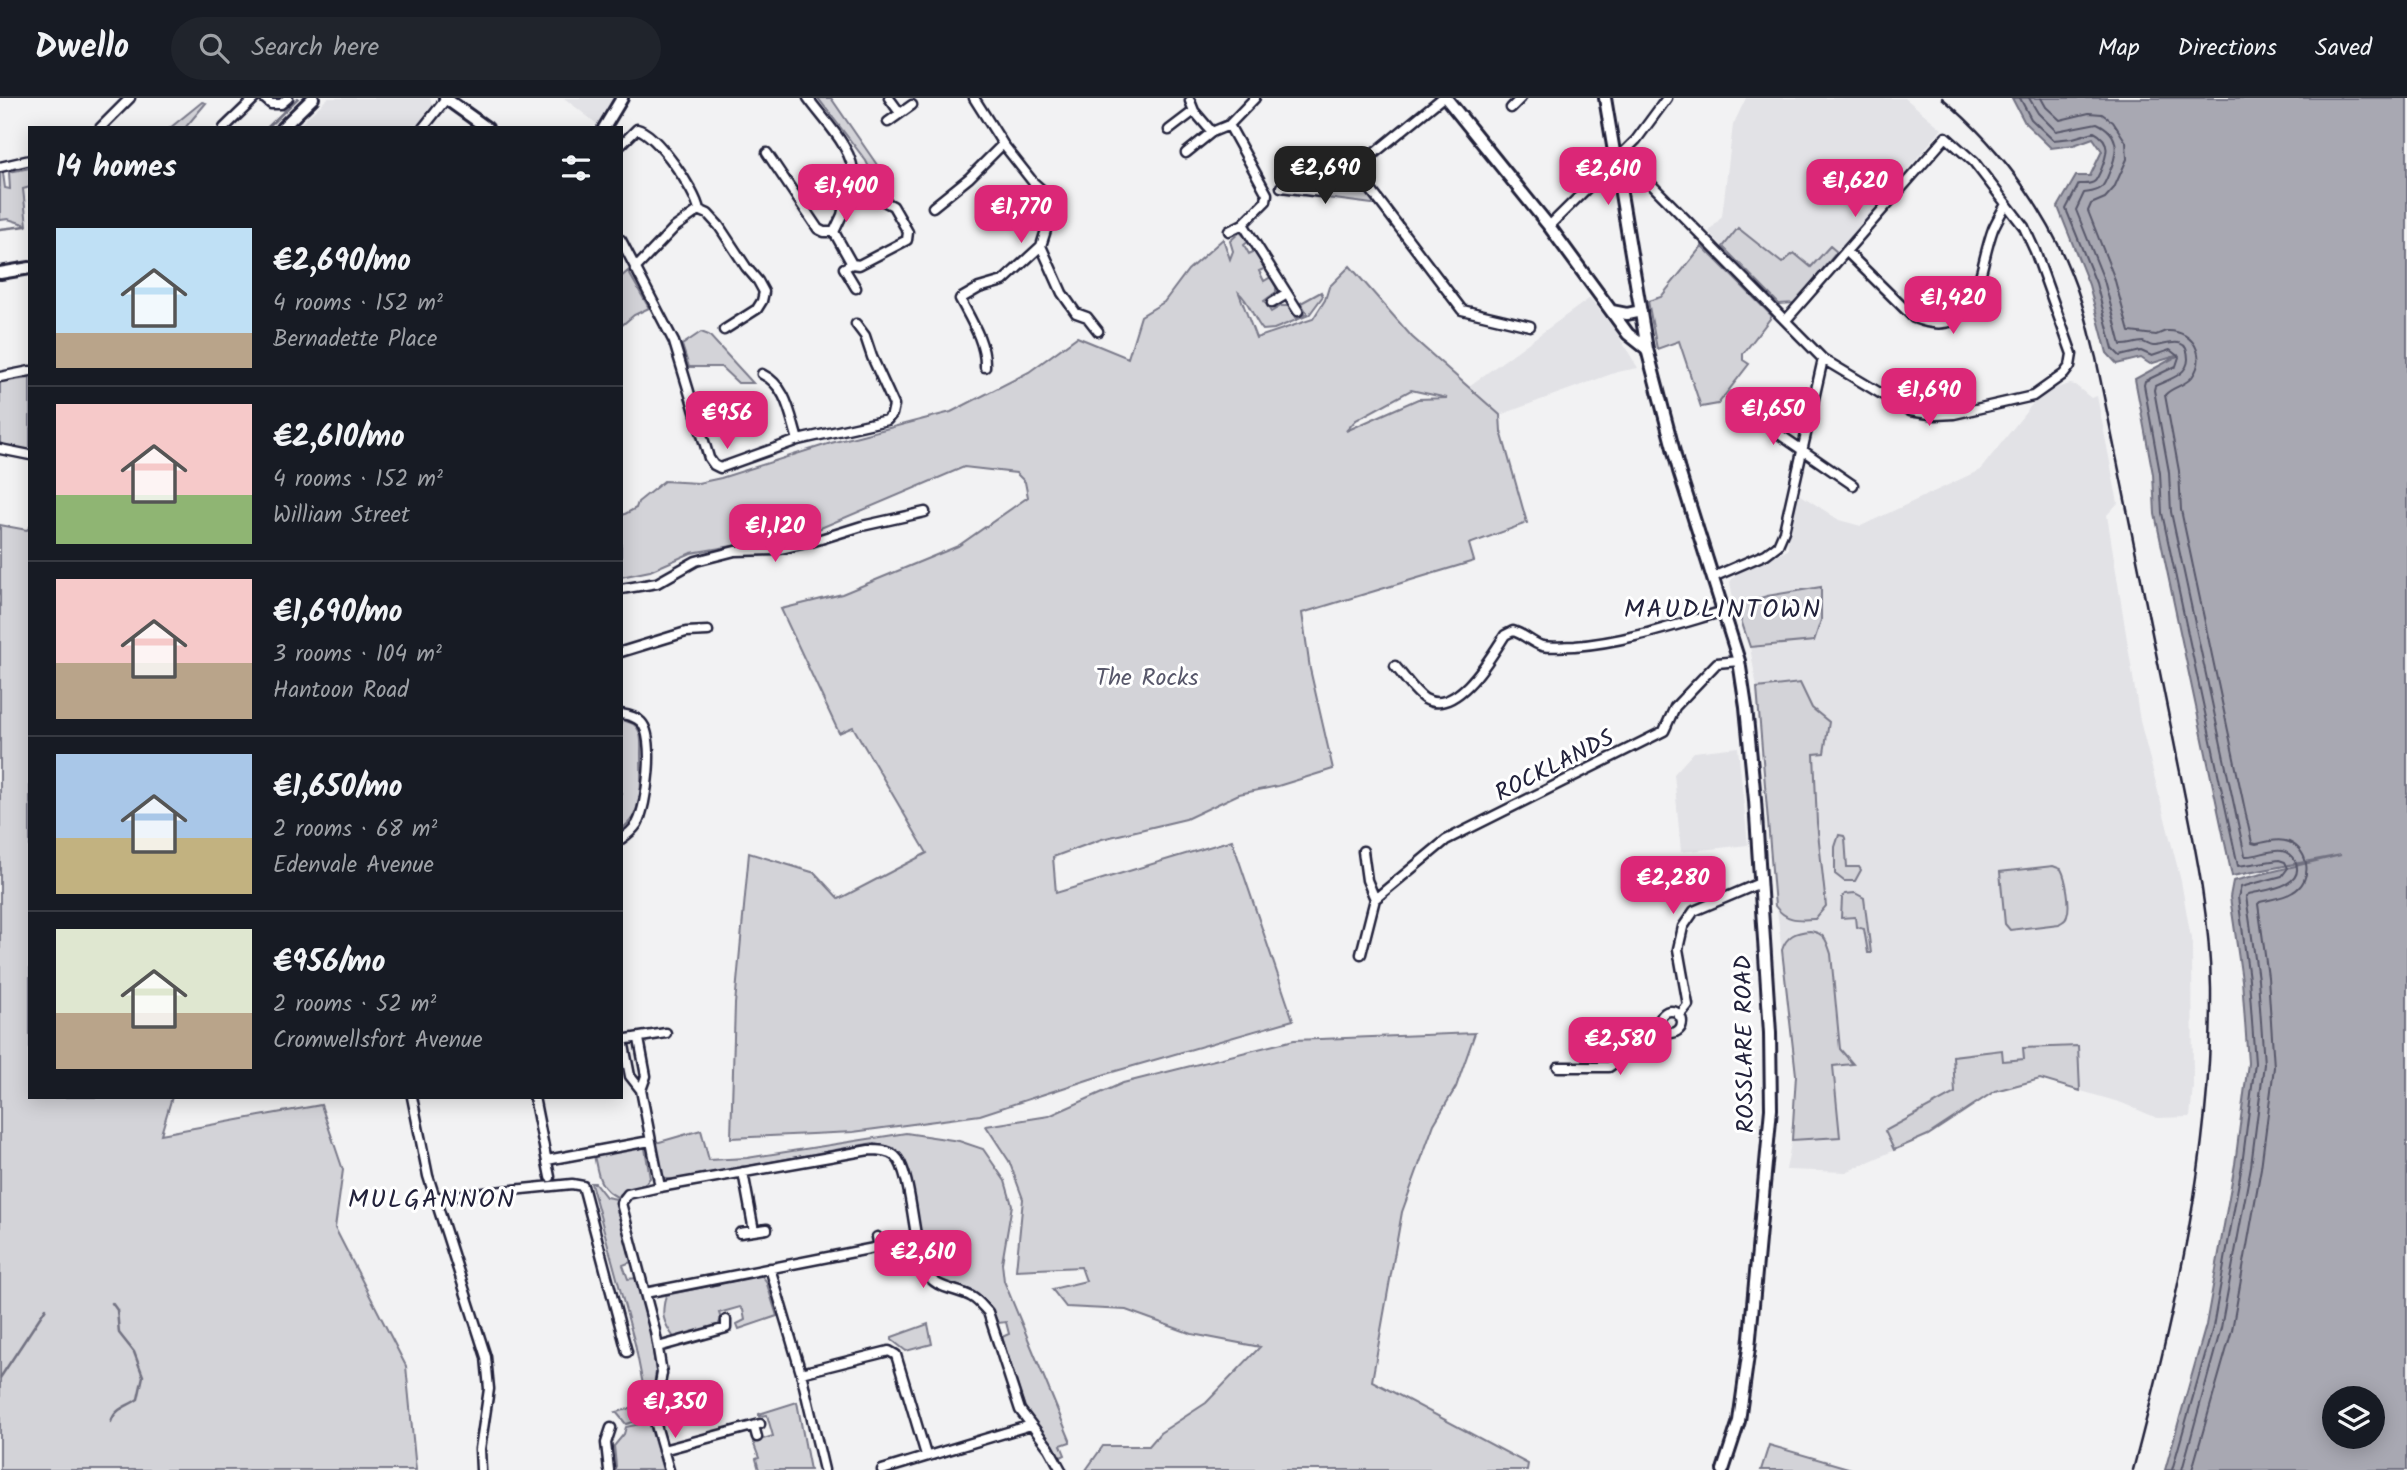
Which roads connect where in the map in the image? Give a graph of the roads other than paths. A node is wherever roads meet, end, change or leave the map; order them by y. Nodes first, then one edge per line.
1 (130, 98) edge
2 (254, 98) edge
3 (264, 98) edge
4 (288, 98) edge
5 (313, 98) edge
6 (446, 98) edge
7 (622, 98) edge
8 (808, 98) edge
9 (889, 98) edge
10 (974, 98) edge
11 (1255, 98) edge
12 (1444, 98) edge
13 (1521, 98) edge
14 (1605, 98) edge
15 (1667, 98) edge
16 (1190, 101) dead end
17 (912, 105) dead end
18 (1511, 108) dead end
19 (1194, 111) junction
20 (900, 113) junction
21 (888, 122) dead end
22 (1229, 125) junction
23 (102, 126) edge
24 (226, 126) edge
25 (284, 126) edge
26 (425, 126) edge
27 (484, 126) edge
28 (605, 126) edge
29 (1169, 130) dead end
30 (1212, 132) junction
31 (623, 143) edge
32 (1003, 144) junction
33 (767, 153) dead end
34 (1185, 153) dead end
35 (28, 160) edge
36 (1615, 160) junction
37 (0, 167) edge
38 (1355, 169) junction
39 (1619, 177) junction
40 (854, 179) junction
41 (1281, 187) dead end
42 (864, 191) junction
43 (846, 198) junction
44 (2006, 204) junction
45 (933, 207) dead end
46 (699, 210) junction
47 (1242, 224) junction
48 (1549, 226) junction
49 (834, 232) junction
50 (1229, 232) dead end
51 (623, 244) edge
52 (1041, 246) junction
53 (1846, 251) junction
54 (852, 264) junction
55 (28, 268) edge
56 (635, 269) junction
57 (0, 273) edge
58 (856, 288) dead end
59 (1287, 294) junction
60 (1272, 303) dead end
61 (1298, 311) dead end
62 (1612, 311) junction
63 (1641, 311) junction
64 (1786, 320) junction
65 (856, 324) dead end
66 (1530, 326) dead end
67 (724, 330) dead end
68 (1098, 331) dead end
69 (1647, 349) junction
70 (1823, 359) junction
71 (985, 367) dead end
72 (28, 371) edge
73 (762, 374) dead end
74 (0, 377) edge
75 (1760, 421) dead end
76 (798, 440) junction
77 (0, 449) edge
78 (1802, 449) junction
79 (28, 455) edge
80 (1853, 485) dead end
81 (925, 512) dead end
82 (1713, 577) junction
83 (623, 589) edge
84 (1724, 611) junction
85 (708, 631) dead end
86 (623, 651) edge
87 (1739, 661) junction
88 (1395, 666) dead end
89 (623, 714) edge
90 (623, 837) edge
91 (1363, 852) dead end
92 (1760, 883) junction
93 (1375, 900) junction
94 (1362, 954) dead end
95 (1679, 1016) junction
96 (1661, 1028) junction
97 (666, 1033) dead end
98 (639, 1038) junction
99 (623, 1040) edge
100 (623, 1044) edge
101 (1558, 1066) dead end
102 (641, 1090) junction
103 (412, 1099) edge
104 (534, 1099) edge
105 (650, 1142) junction
106 (547, 1160) junction
107 (743, 1172) junction
108 (550, 1177) dead end
109 (660, 1187) junction
110 (434, 1198) junction
111 (767, 1229) dead end
112 (754, 1231) junction
113 (740, 1233) dead end
114 (877, 1237) dead end
115 (770, 1268) junction
116 (645, 1293) junction
117 (726, 1320) dead end
118 (658, 1347) junction
119 (627, 1352) dead end
120 (801, 1373) junction
121 (1031, 1425) junction
122 (611, 1428) dead end
123 (757, 1437) dead end
124 (663, 1450) junction
125 (926, 1455) junction
126 (481, 1470) edge
127 (609, 1470) edge
128 (669, 1470) edge
129 (824, 1470) edge
130 (882, 1470) edge
131 (1061, 1470) edge
132 (1723, 1470) edge

1 - 23 street
2 - 24 street
3 - 4 street
5 - 25 main road
6 - 26 street
6 - 27 main road
7 - 28 main road
8 - 40 street
9 - 20 street
10 - 32 street
11 - 22 street
12 - 38 street
12 - 48 main road
13 - 18 street
14 - 36 main road
15 - 36 street
16 - 19 street
17 - 20 street
19 - 29 street
19 - 30 street
20 - 21 street
22 - 30 street
22 - 47 street
30 - 34 street
31 - 46 street
32 - 45 street
32 - 52 street
33 - 49 street
35 - 37 street
36 - 39 main road
36 - 48 street
38 - 41 street
38 - 66 street
39 - 63 main road
39 - 64 street
40 - 42 street
40 - 43 street
42 - 43 street
42 - 54 street
43 - 49 street
44 - 53 street
44 - 53 street
44 - 70 street
46 - 56 street
46 - 67 street
47 - 50 street
47 - 59 street
48 - 62 main road
49 - 54 street
51 - 56 street
52 - 68 street
52 - 71 street
53 - 64 street
54 - 58 street
55 - 57 main road
56 - 76 street
59 - 60 street
59 - 61 street
62 - 63 main road
62 - 69 main road
63 - 69 main road
64 - 70 street
65 - 76 street
69 - 82 main road
70 - 78 street
72 - 74 street
73 - 76 street
75 - 78 street
77 - 79 street
78 - 80 street
78 - 82 street
81 - 83 street
82 - 84 main road, ROSSLARE ROAD
84 - 87 main road, ROSSLARE ROAD
84 - 88 street
85 - 86 street
87 - 92 main road, ROSSLARE ROAD
87 - 93 street, ROCKLANDS
89 - 90 street
91 - 93 street
92 - 95 street
92 - 132 main road, ROSSLARE ROAD
93 - 94 street
95 - 96 street
95 - 96 street
96 - 101 street
97 - 98 street
98 - 99 street
98 - 102 street
100 - 102 street
102 - 105 street
103 - 110 street
104 - 106 street
105 - 106 street
105 - 109 street
106 - 108 street
107 - 109 street
107 - 112 street
107 - 121 street
109 - 116 street
110 - 119 street
110 - 126 street
111 - 112 street
112 - 113 street
114 - 115 street
115 - 116 street
115 - 120 street
116 - 118 street
117 - 118 street
118 - 124 street
120 - 125 street
120 - 129 street
121 - 125 street
121 - 131 street
122 - 127 street
123 - 124 street
124 - 128 street
125 - 130 street

